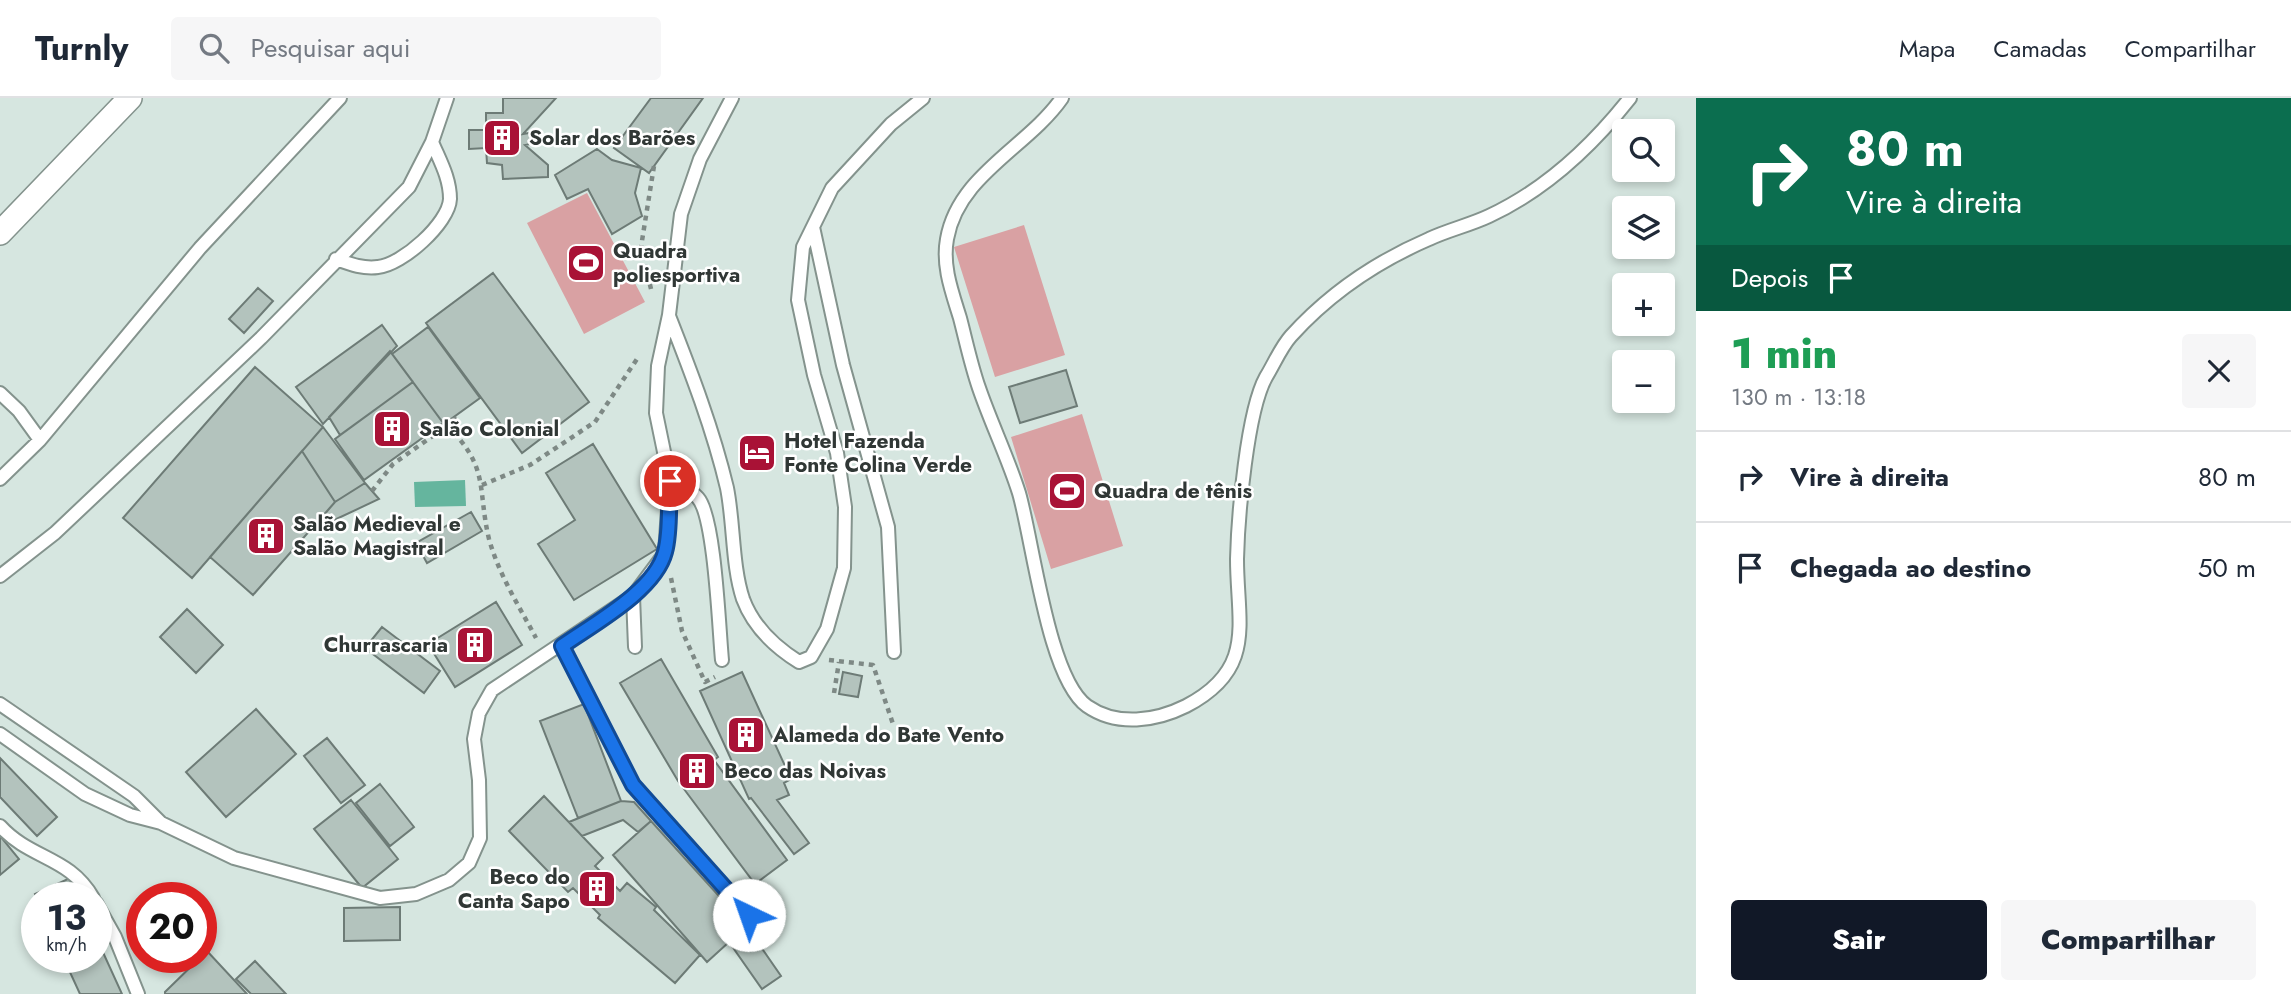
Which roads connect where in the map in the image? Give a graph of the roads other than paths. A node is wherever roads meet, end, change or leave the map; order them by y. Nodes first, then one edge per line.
1 (104, 98) edge
2 (130, 98) edge
3 (341, 98) edge
4 (447, 98) edge
5 (732, 98) edge
6 (923, 98) edge
7 (1062, 98) edge
8 (1630, 98) edge
9 (107, 123) junction
10 (432, 142) junction
11 (813, 227) junction
12 (0, 233) edge
13 (335, 259) junction
14 (669, 315) junction
15 (0, 394) edge
16 (40, 440) junction
17 (0, 479) edge
18 (670, 481) junction
19 (0, 576) edge
20 (633, 596) junction
21 (562, 646) junction
22 (635, 647) dead end
23 (894, 652) dead end
24 (722, 660) dead end
25 (0, 704) edge
26 (0, 734) edge
27 (161, 823) junction
28 (0, 825) edge
29 (85, 882) edge
30 (112, 932) edge
31 (765, 934) dead end
32 (138, 994) edge

1 - 9 street
2 - 9 street
3 - 16 lane
4 - 10 lane
5 - 14 lane
6 - 11 lane
7 - 8 lane
9 - 12 street
10 - 13 lane
10 - 13 lane
11 - 14 lane
11 - 23 lane
13 - 19 lane
14 - 18 lane
15 - 16 lane
16 - 17 lane
18 - 20 lane
18 - 24 lane
20 - 21 lane
20 - 22 lane
21 - 27 lane
21 - 31 lane
25 - 27 lane
26 - 27 lane
28 - 29 lane
30 - 32 lane

